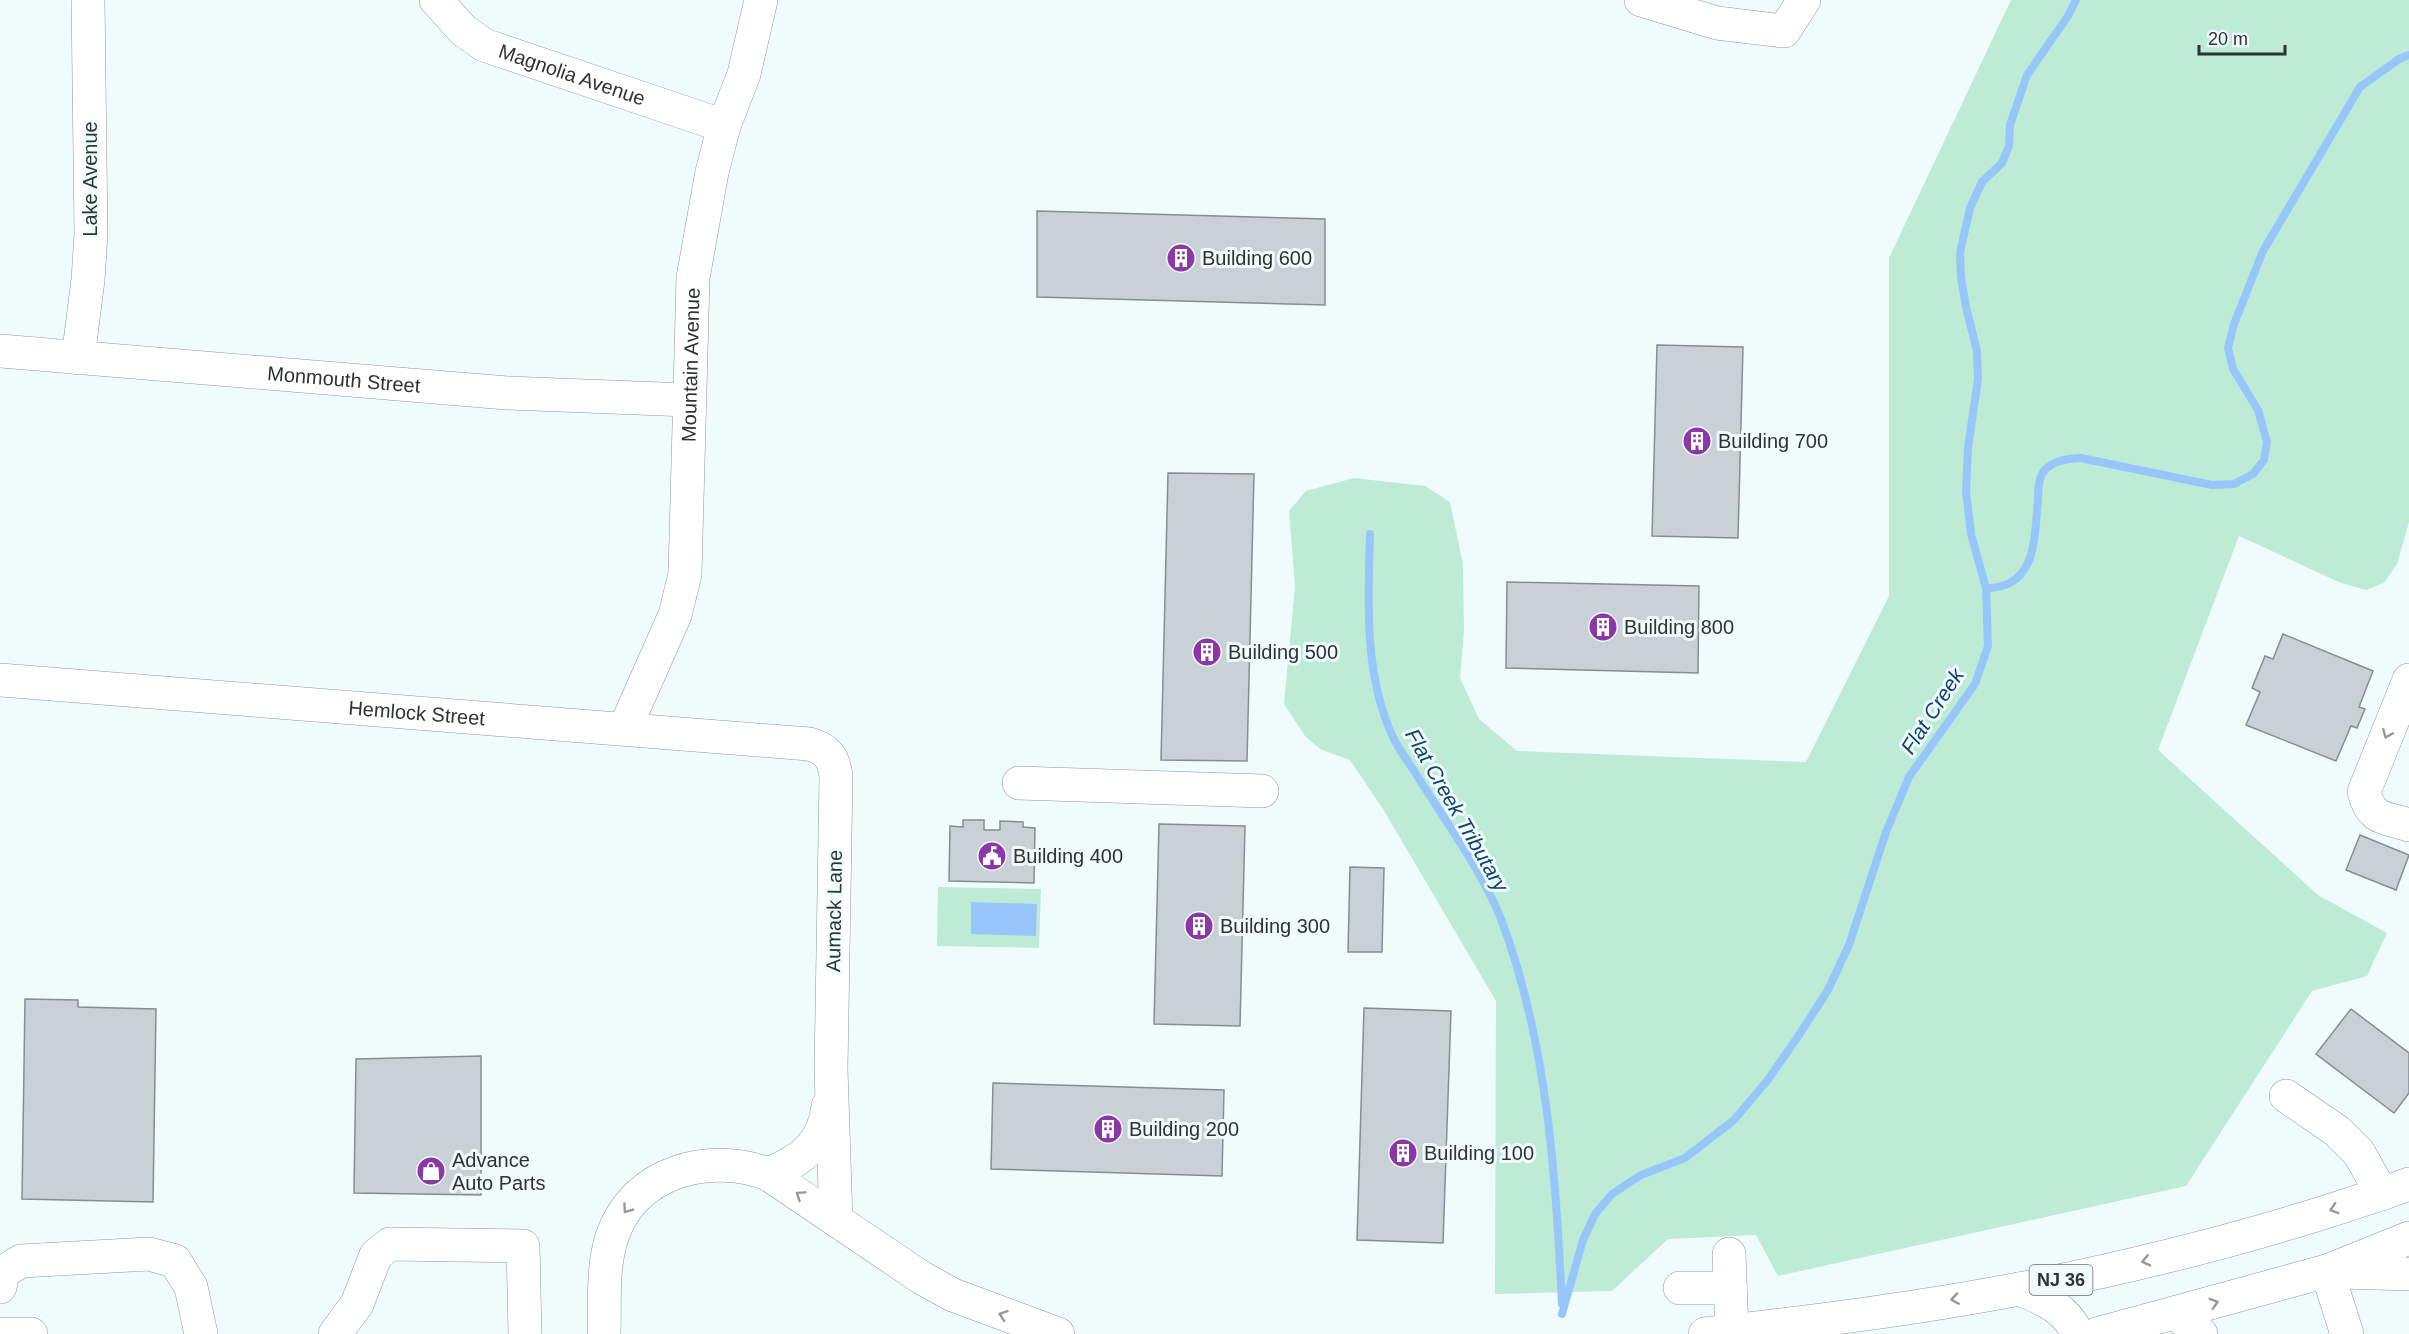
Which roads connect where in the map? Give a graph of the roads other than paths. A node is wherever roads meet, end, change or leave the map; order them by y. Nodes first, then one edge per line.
1 (88, 0) edge
2 (436, 0) edge
3 (761, 0) edge
4 (1641, 0) edge
5 (1803, 0) edge
6 (724, 126) junction
7 (0, 351) edge
8 (78, 358) junction
9 (688, 400) junction
10 (0, 680) edge
11 (2409, 680) edge
12 (625, 728) junction
13 (830, 755) joint
14 (1019, 783) dead end
15 (1262, 791) dead end
16 (2409, 825) edge
17 (831, 1069) junction
18 (2286, 1096) dead end
19 (768, 1174) junction
20 (2396, 1189) edge
21 (836, 1220) junction
22 (2409, 1238) edge
23 (1729, 1254) dead end
24 (2327, 1271) junction
25 (2409, 1274) edge
26 (0, 1287) edge
27 (1680, 1288) dead end
28 (1730, 1288) junction
29 (2019, 1289) junction
30 (2176, 1314) junction
31 (1718, 1332) edge
32 (0, 1334) edge
33 (32, 1334) edge
34 (201, 1334) edge
35 (335, 1334) edge
36 (525, 1334) edge
37 (604, 1334) edge
38 (1058, 1334) edge
39 (2078, 1334) edge
40 (2097, 1334) edge
41 (2201, 1334) edge
42 (2347, 1334) edge

1 - 8 main road, Lake Avenue
2 - 6 main road, Magnolia Avenue
3 - 6 main road, Mountain Avenue
4 - 5 main road
6 - 9 main road, Mountain Avenue
7 - 8 main road, Monmouth Street
8 - 9 main road, Monmouth Street
9 - 12 main road, Mountain Avenue
10 - 12 main road, Hemlock Street
11 -> 16 main road
12 - 13 main road, Hemlock Street
13 - 17 main road, Aumack Lane
14 - 15 main road
17 - 19 main road, Aumack Lane
17 - 21 main road, Aumack Lane
18 - 20 main road
21 -> 19 main road
19 -> 37 main road
20 -> 29 main road, NJ 36
38 -> 21 main road
22 - 24 main road
23 - 28 main road
24 - 25 main road
30 -> 24 main road
24 - 42 main road
26 - 34 main road
27 - 28 main road
28 - 31 main road
29 -> 31 main road, NJ 36
29 - 39 main road
30 - 40 main road
30 - 41 main road
32 - 33 main road
35 - 36 main road

